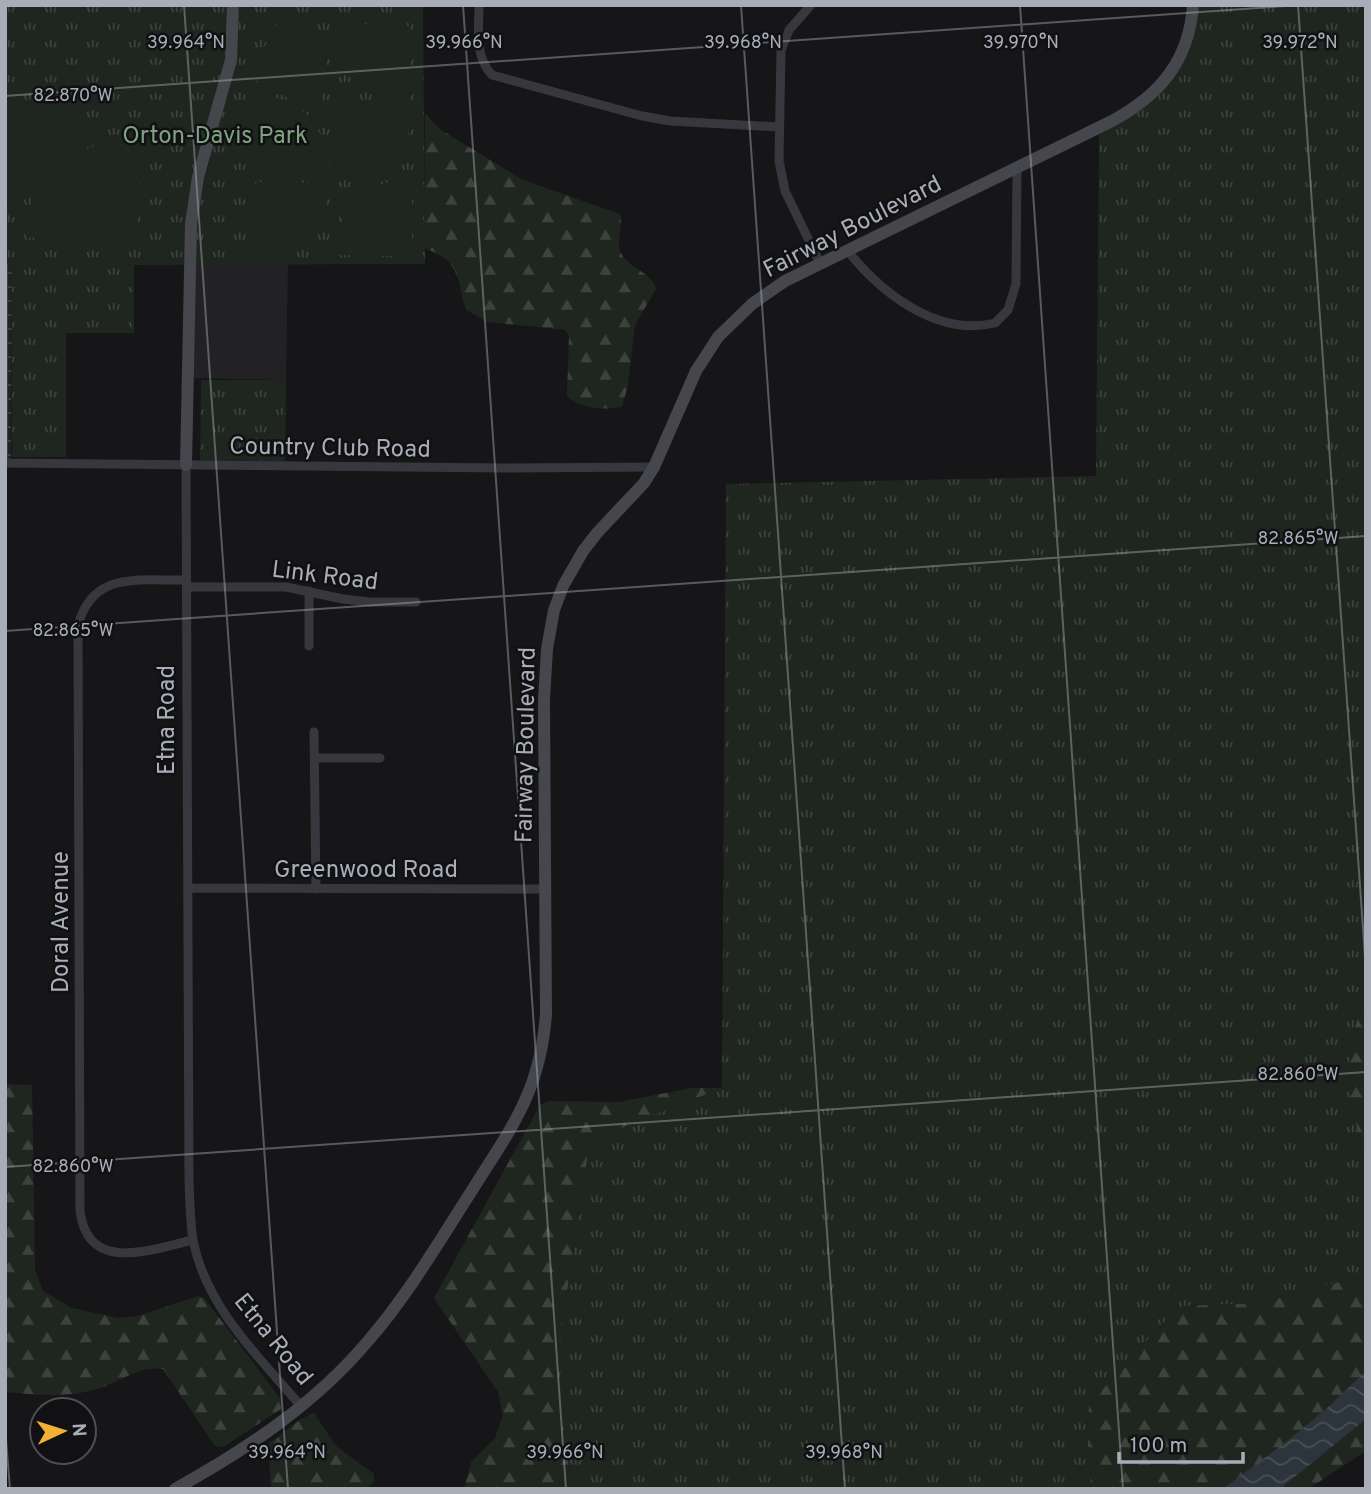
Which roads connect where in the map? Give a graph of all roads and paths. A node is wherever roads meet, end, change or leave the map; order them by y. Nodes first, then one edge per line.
1 (233, 5) edge
2 (479, 5) edge
3 (811, 5) edge
4 (1193, 5) edge
5 (779, 127) junction
6 (1017, 167) junction
7 (847, 250) junction
8 (820, 263) junction
9 (5, 463) edge
10 (186, 465) junction
11 (654, 467) junction
12 (187, 584) junction
13 (309, 590) junction
14 (416, 602) dead end
15 (309, 646) dead end
16 (314, 732) dead end
17 (315, 758) junction
18 (380, 758) dead end
19 (188, 888) junction
20 (316, 889) junction
21 (544, 889) junction
22 (193, 1240) junction
23 (301, 1406) junction
24 (175, 1489) edge

1 - 10 street, Etna Road
2 - 5 street
3 - 5 street
4 - 6 street, Fairway Boulevard
5 - 8 street
6 - 7 street, Fairway Boulevard
6 - 7 street
7 - 8 street, Fairway Boulevard
8 - 11 street, Fairway Boulevard
9 - 10 street, Country Club Road
10 - 11 street, Country Club Road
10 - 12 street, Etna Road
11 - 21 street, Fairway Boulevard
12 - 13 street, Link Road
12 - 19 street, Etna Road
12 - 22 street, Doral Avenue
13 - 14 street, Link Road
13 - 15 street
16 - 17 street
17 - 18 street
17 - 20 street
19 - 20 street, Greenwood Road
19 - 22 street, Etna Road
20 - 21 street, Greenwood Road
21 - 23 street, Fairway Boulevard
22 - 23 street, Etna Road
23 - 24 street, Fairway Boulevard

